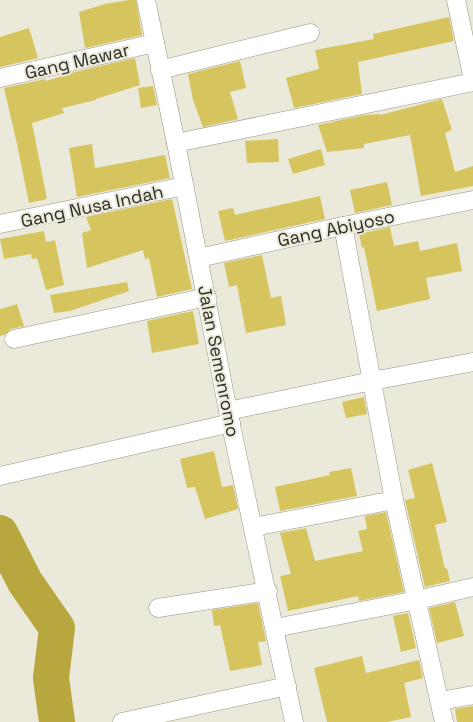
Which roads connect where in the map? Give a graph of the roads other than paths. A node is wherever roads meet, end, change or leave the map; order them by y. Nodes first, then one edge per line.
1 (146, 0) edge
2 (456, 0) edge
3 (310, 32) dead end
4 (154, 43) junction
5 (160, 70) junction
6 (0, 78) edge
7 (473, 81) edge
8 (176, 143) junction
9 (184, 186) junction
10 (473, 200) edge
11 (0, 224) edge
12 (344, 226) junction
13 (199, 258) junction
14 (207, 297) junction
15 (14, 339) dead end
16 (473, 362) edge
17 (372, 381) junction
18 (230, 417) junction
19 (3, 476) edge
20 (394, 500) junction
21 (254, 527) junction
22 (473, 587) edge
23 (268, 591) junction
24 (417, 600) junction
25 (158, 608) dead end
26 (275, 628) junction
27 (287, 686) junction
28 (473, 695) edge
29 (440, 702) junction
30 (122, 722) edge
31 (294, 722) edge
32 (444, 722) edge

1 - 4 street, Jalan Semenromo
2 - 7 street
3 - 5 street
4 - 5 street, Jalan Semenromo
4 - 6 street, Gang Mawar
5 - 8 street, Jalan Semenromo
7 - 8 street
8 - 9 street, Jalan Semenromo
9 - 11 street, Gang Nusa Indah
9 - 13 street, Jalan Semenromo
10 - 12 street, Gang Abiyoso
12 - 13 street, Gang Abiyoso
12 - 17 street
13 - 14 street, Jalan Semenromo
14 - 15 street
14 - 18 street, Jalan Semenromo
16 - 17 street
17 - 18 street
17 - 20 street
18 - 19 street
18 - 21 street, Jalan Semenromo
20 - 21 street
20 - 24 street
21 - 23 street, Jalan Semenromo
22 - 24 street
23 - 25 street
23 - 26 street, Jalan Semenromo
24 - 26 street
24 - 29 street
26 - 27 street, Jalan Semenromo
27 - 30 street
27 - 31 street, Jalan Semenromo
28 - 29 street
29 - 32 street

